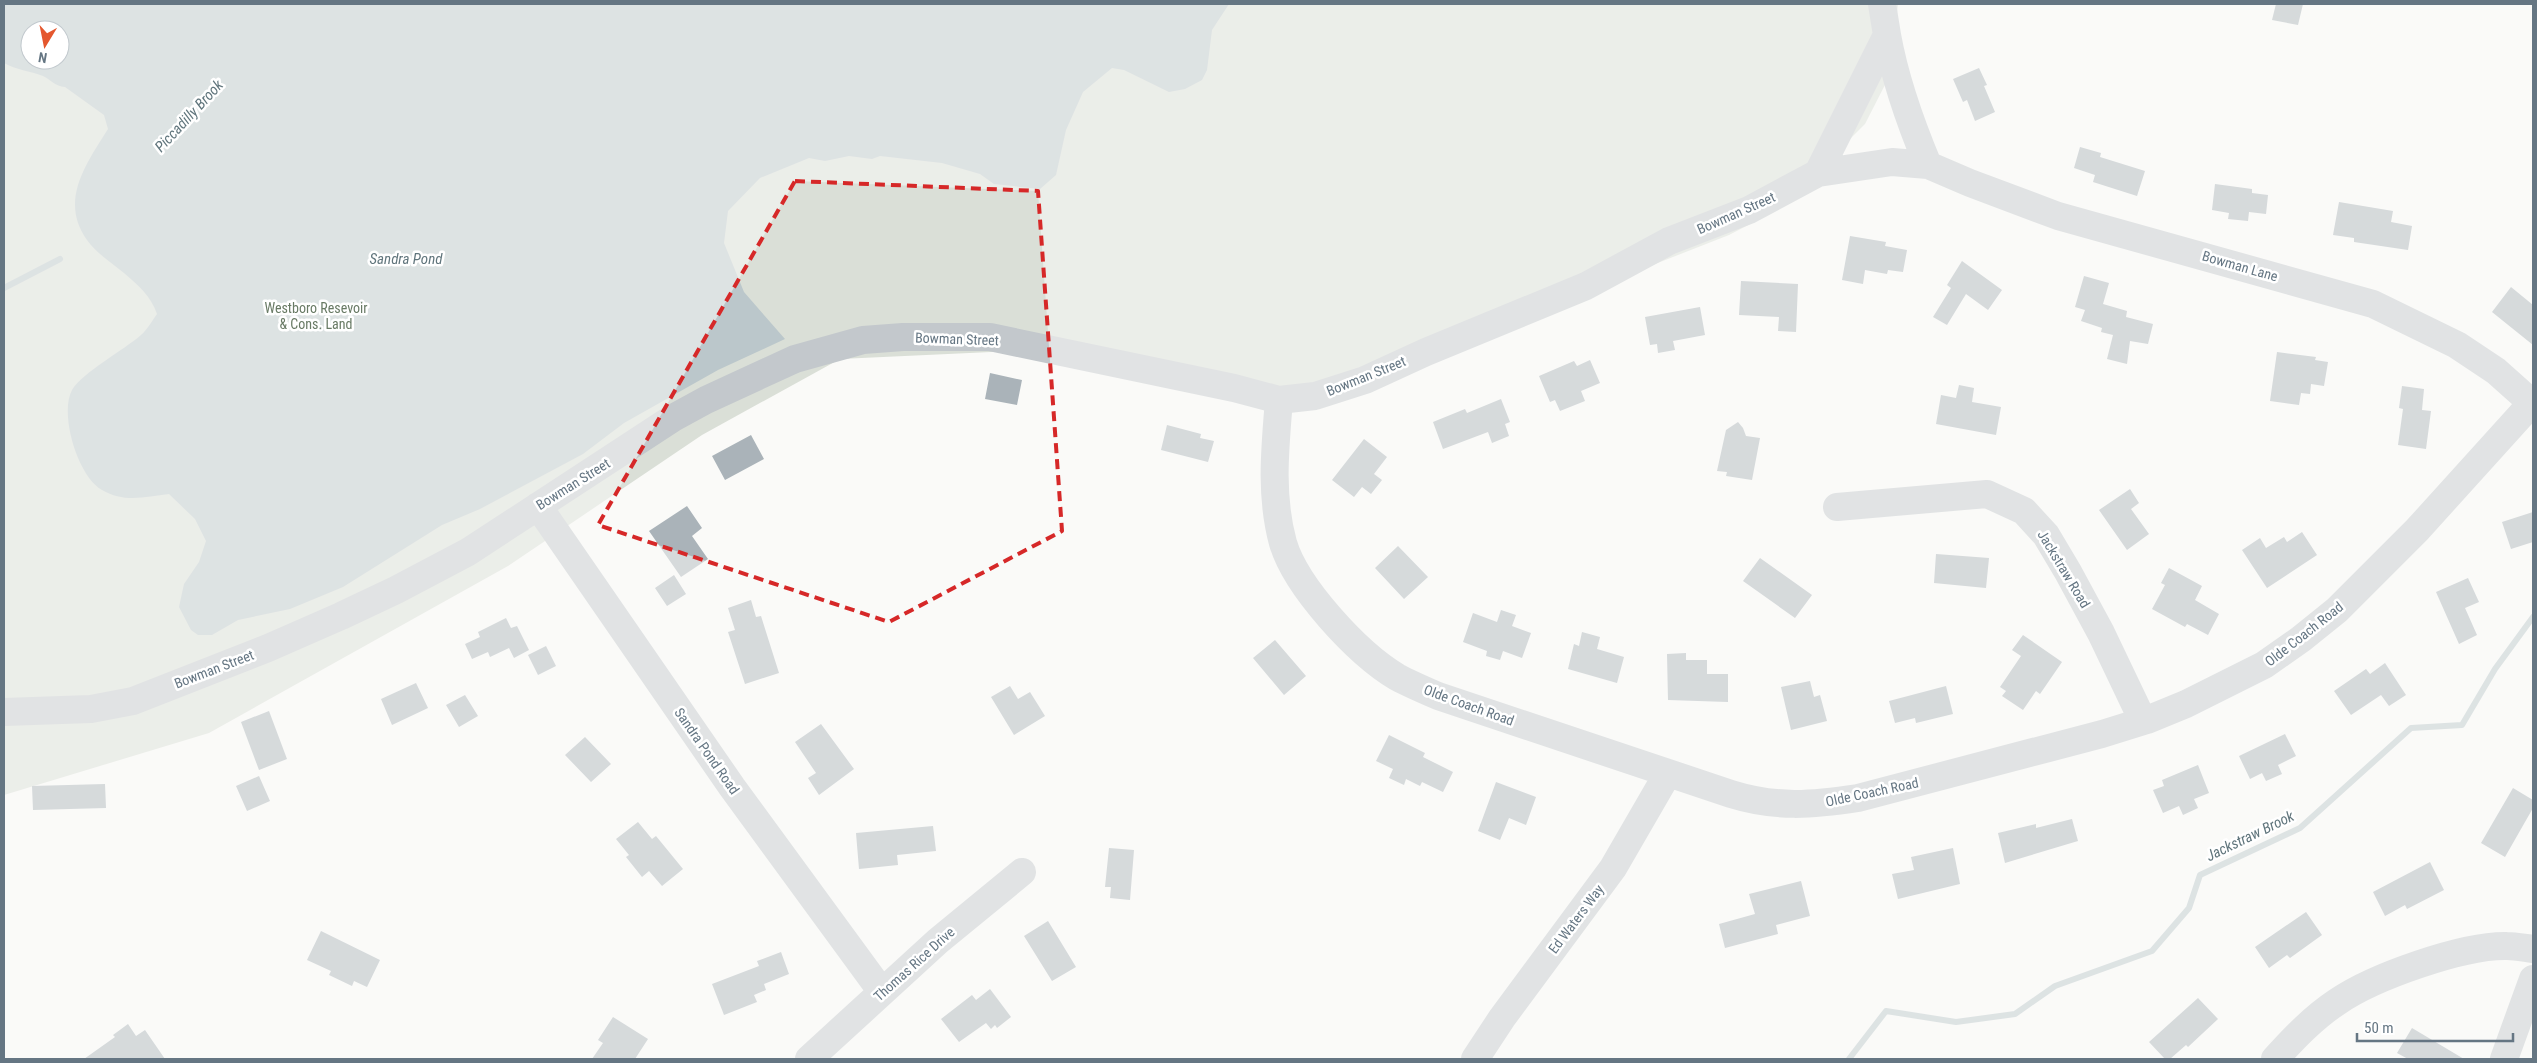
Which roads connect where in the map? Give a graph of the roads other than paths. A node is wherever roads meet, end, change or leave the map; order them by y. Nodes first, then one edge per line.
1 (1882, 4) edge
2 (1887, 35) junction
3 (1928, 165) junction
4 (1818, 173) junction
5 (1279, 400) junction
6 (2533, 403) edge
7 (538, 506) junction
8 (1837, 507) dead end
9 (4, 712) edge
10 (2143, 721) junction
11 (1668, 773) junction
12 (1022, 872) dead end
13 (2533, 949) edge
14 (2533, 979) edge
15 (882, 992) junction
16 (809, 1059) edge
17 (1476, 1059) edge
18 (2275, 1059) edge
19 (2504, 1059) edge

1 - 2 street
2 - 3 street
2 - 4 street
3 - 4 street, Bowman Lane
3 - 6 street, Bowman Lane
4 - 5 street, Bowman Street
5 - 7 street, Bowman Street
5 - 11 street, Olde Coach Road
6 - 10 street, Olde Coach Road
7 - 9 street, Bowman Street
7 - 15 street, Sandra Pond Road
8 - 10 street, Jackstraw Road
10 - 11 street, Olde Coach Road
11 - 17 street, Ed Waters Way
12 - 15 street, Thomas Rice Drive
13 - 18 street
14 - 19 street
15 - 16 street, Thomas Rice Drive

